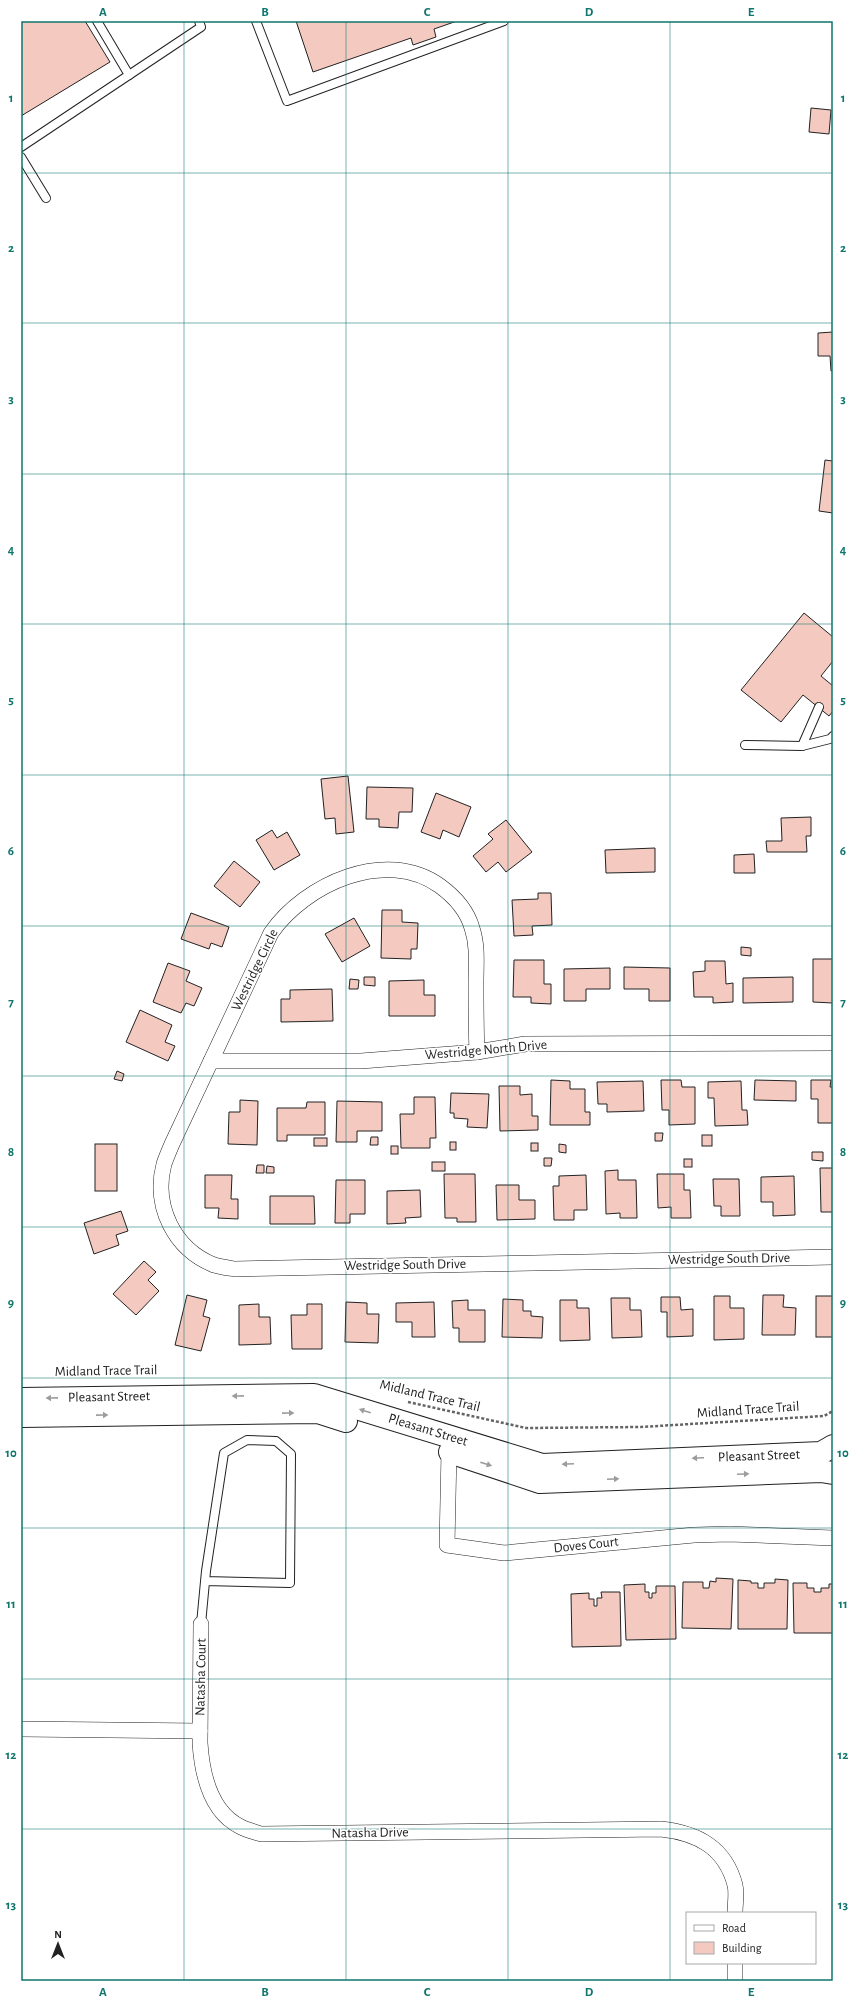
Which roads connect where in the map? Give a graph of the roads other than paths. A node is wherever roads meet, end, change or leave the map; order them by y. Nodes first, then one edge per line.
1 (97, 21) edge
2 (199, 21) edge
3 (256, 21) edge
4 (504, 21) edge
5 (129, 75) junction
6 (21, 147) edge
7 (21, 157) edge
8 (46, 198) dead end
9 (819, 707) dead end
10 (833, 736) edge
11 (745, 745) dead end
12 (802, 746) junction
13 (833, 1042) edge
14 (477, 1052) junction
15 (211, 1061) junction
16 (833, 1257) edge
17 (21, 1398) edge
18 (21, 1416) edge
19 (453, 1445) junction
20 (833, 1446) edge
21 (833, 1473) edge
22 (833, 1538) edge
23 (205, 1581) junction
24 (202, 1624) joint
25 (21, 1729) edge
26 (200, 1731) junction
27 (735, 1912) edge
28 (735, 1964) edge
29 (735, 1981) edge

1 - 5 lane
2 - 5 lane
3 - 4 lane
5 - 6 lane
7 - 8 lane
9 - 12 lane
10 - 12 lane
11 - 12 lane
13 - 14 street, Westridge North Drive
14 - 15 street, Westridge North Drive
14 - 15 street, Westridge Circle
15 - 16 street, Westridge South Drive
19 -> 17 main road, Pleasant Street
18 -> 19 main road, Pleasant Street
20 -> 19 main road, Pleasant Street
19 -> 21 main road, Pleasant Street
19 - 22 street, Doves Court
23 - 23 lane
23 - 24 lane
24 - 26 street, Natasha Court
25 - 26 street
26 - 27 street, Natasha Drive
28 - 29 street

